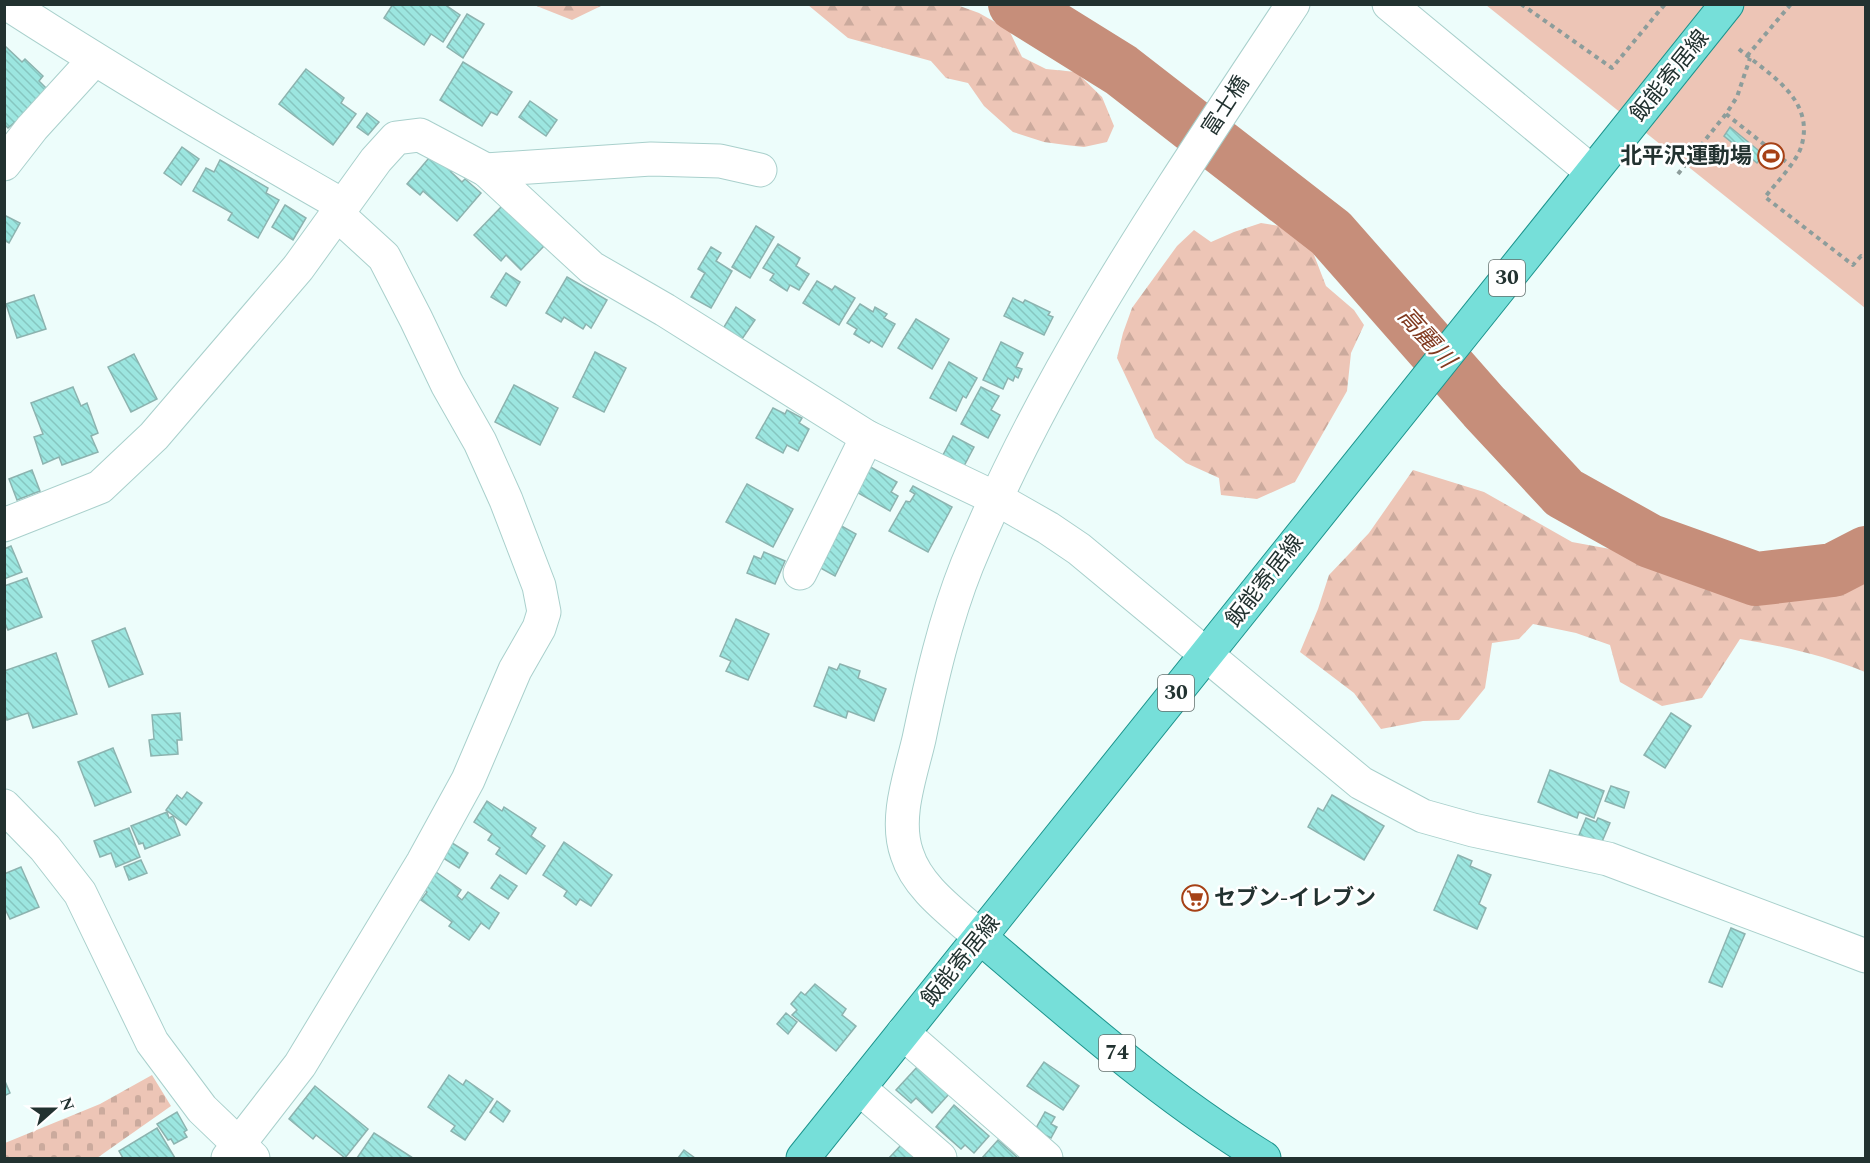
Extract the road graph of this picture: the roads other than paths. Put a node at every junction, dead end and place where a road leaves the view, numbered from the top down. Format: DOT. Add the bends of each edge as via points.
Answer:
graph roads {
  1 [pos="8,4"];
  2 [pos="1293,4"];
  3 [pos="1389,4"];
  4 [pos="1727,4"];
  5 [pos="93,60"];
  6 [pos="1580,162"];
  7 [pos="4,164"];
  8 [pos="486,170"];
  9 [pos="760,170"];
  10 [pos="340,210"];
  11 [pos="867,437"];
  12 [pos="997,499"];
  13 [pos="4,525"];
  14 [pos="800,573"];
  15 [pos="1206,656"];
  16 [pos="4,806"];
  17 [pos="980,936"];
  18 [pos="1866,956"];
  19 [pos="903,1033"];
  20 [pos="860,1088"];
  21 [pos="240,1154"];
  22 [pos="803,1158"];
  23 [pos="940,1158"];
  24 [pos="1046,1158"];
  25 [pos="1264,1158"];
  1 -- 5 [label="street"];
  2 -- 12 [label="street, 富士橋" via="1088,323"];
  3 -- 6 [label="street"];
  4 -- 15 [label="main road, 飯能寄居線 / 30"];
  5 -- 7 [label="street"];
  5 -- 10 [label="street"];
  8 -- 9 [label="street" via="651,159 720,161"];
  8 -- 10 [label="street" via="420,135 396,138"];
  8 -- 11 [label="street" via="592,268"];
  10 -- 13 [label="street" via="298,268 154,436 108,480 100,487"];
  10 -- 21 [label="street" via="384,257 480,442 539,586 544,612 468,780 423,862 300,1065"];
  11 -- 12 [label="street"];
  11 -- 14 [label="street"];
  12 -- 15 [label="street" via="1079,549"];
  12 -- 17 [label="street, 富士橋" via="967,566 945,635 921,725 903,825 906,853 916,875"];
  15 -- 17 [label="main road, 飯能寄居線 / 30"];
  15 -- 18 [label="street" via="1361,783 1423,816 1608,859"];
  16 -- 21 [label="street" via="45,848 80,894 152,1042"];
  17 -- 19 [label="main road, 飯能寄居線 / 30"];
  17 -- 25 [label="main road, 74" via="1099,1039 1175,1098"];
  19 -- 20 [label="main road, 飯能寄居線 / 30"];
  19 -- 24 [label="street"];
  20 -- 22 [label="main road, 飯能寄居線 / 30"];
  20 -- 23 [label="street"];
}
